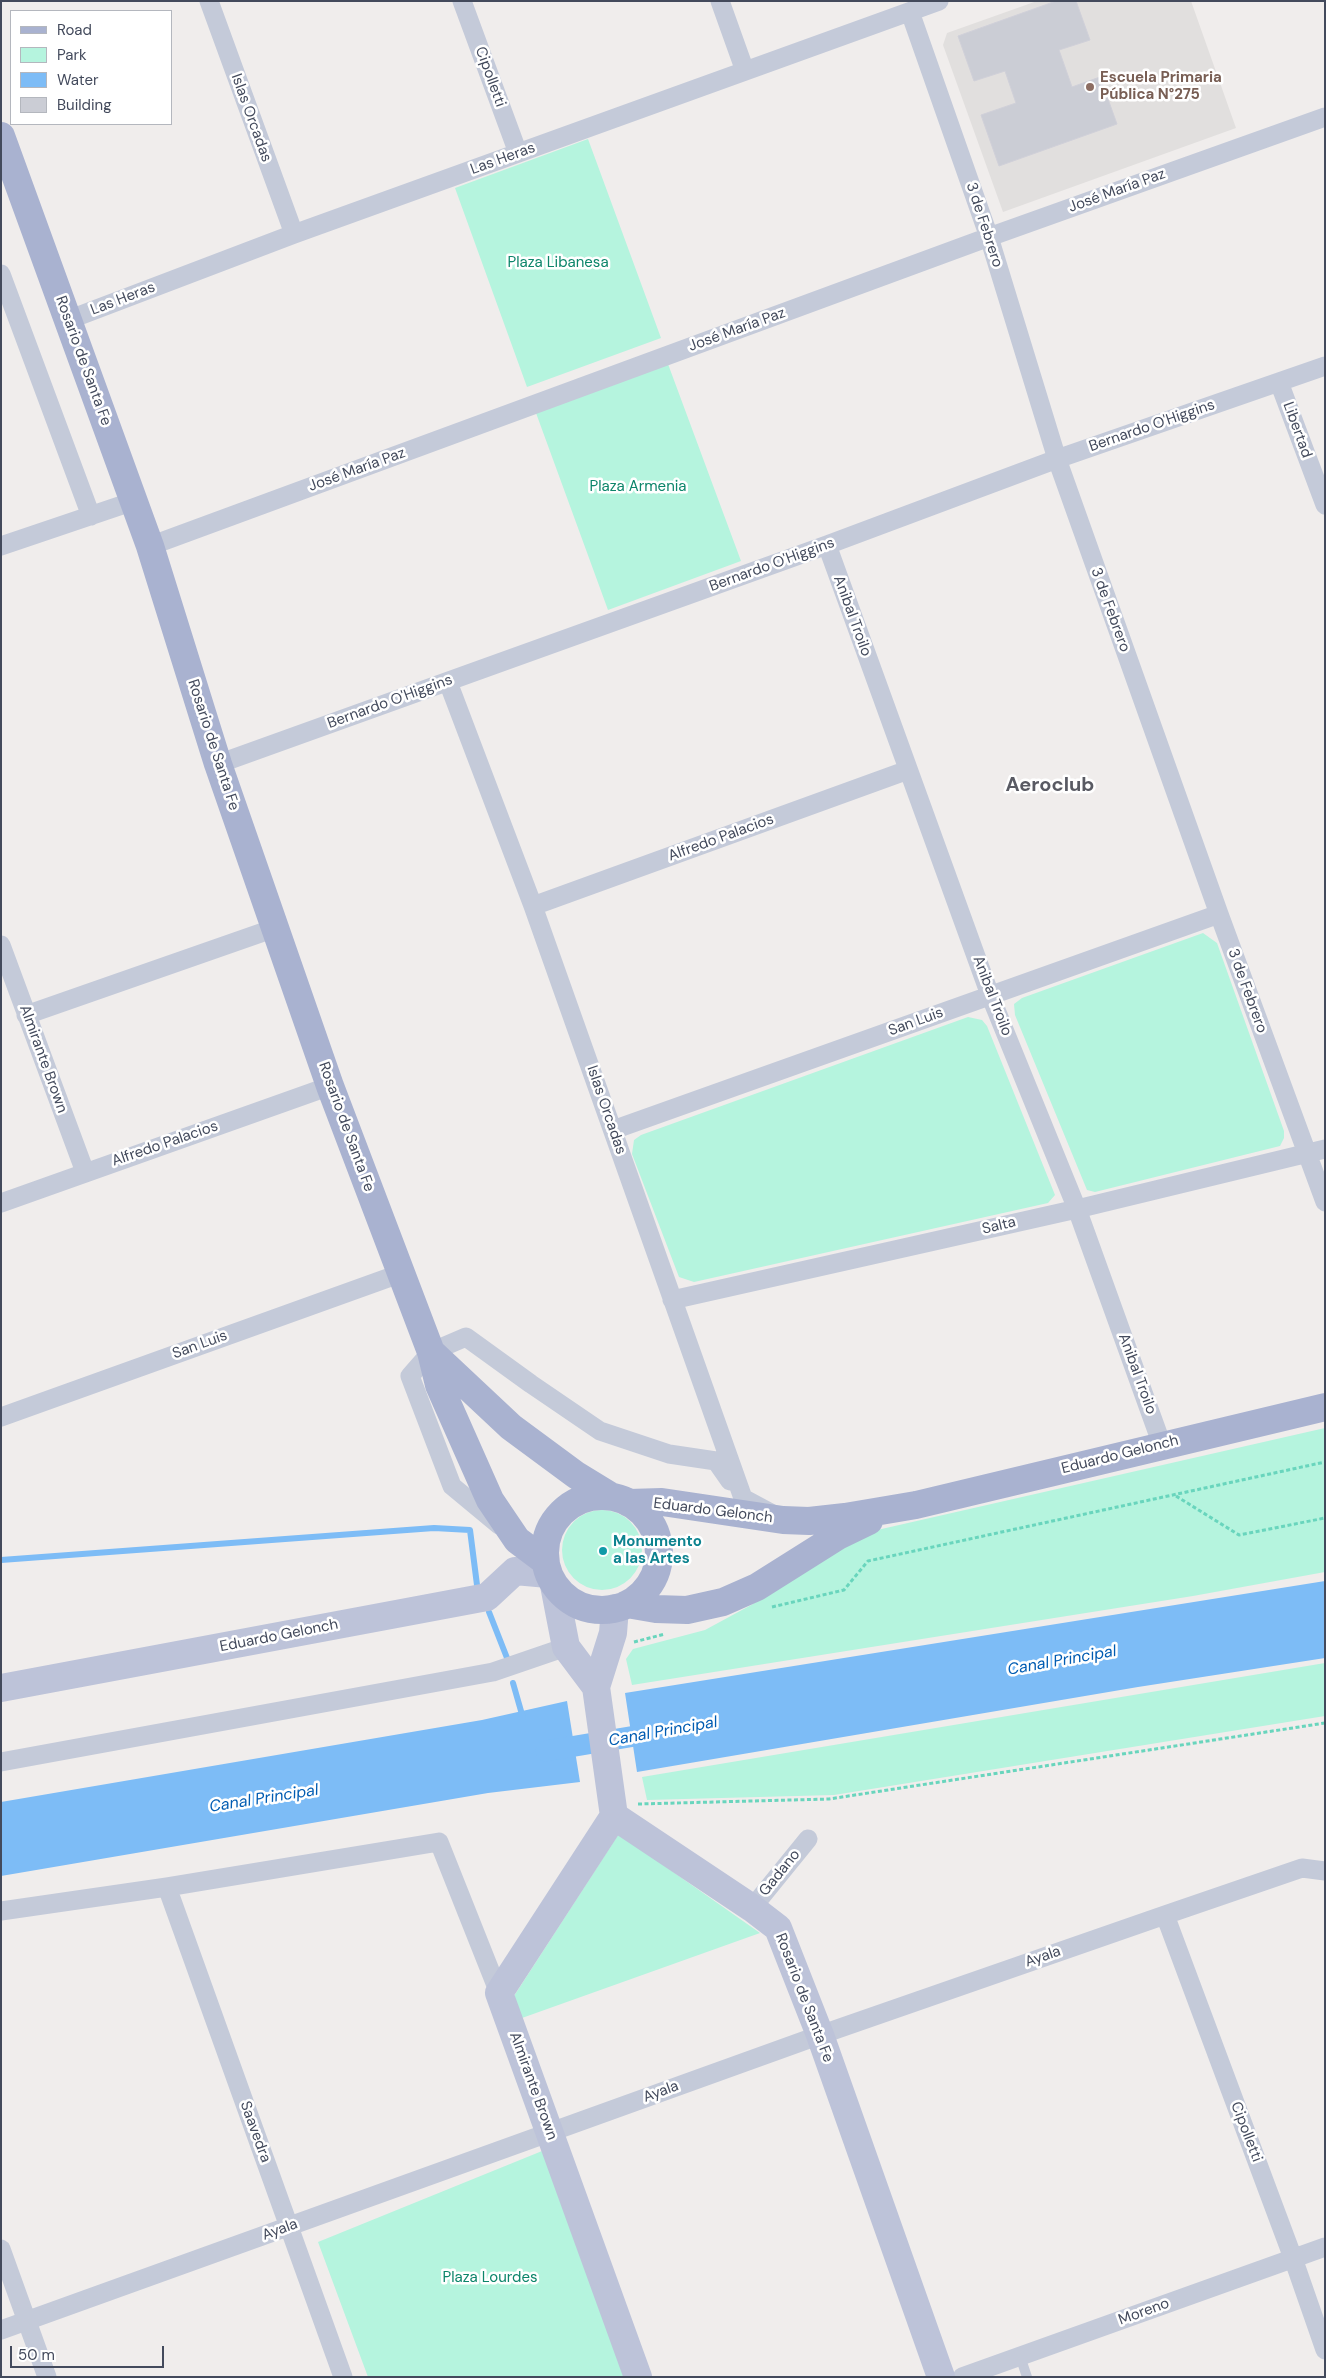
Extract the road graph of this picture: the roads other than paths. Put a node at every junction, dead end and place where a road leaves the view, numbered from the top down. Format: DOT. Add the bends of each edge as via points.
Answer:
graph roads {
  1 [pos="208,1"];
  2 [pos="462,1"];
  3 [pos="720,1"];
  4 [pos="939,1"];
  5 [pos="910,12"];
  6 [pos="745,71"];
  7 [pos="1325,117"];
  8 [pos="1,136"];
  9 [pos="518,153"];
  10 [pos="294,234"];
  11 [pos="989,237"];
  12 [pos="1,274"];
  13 [pos="68,320"];
  14 [pos="1325,366"];
  15 [pos="1279,382"];
  16 [pos="1057,459"];
  17 [pos="134,500"];
  18 [pos="1325,505"];
  19 [pos="91,516"];
  20 [pos="1,546"];
  21 [pos="150,546"];
  22 [pos="827,546"];
  23 [pos="448,682"];
  24 [pos="218,764"];
  25 [pos="908,770"];
  26 [pos="533,906"];
  27 [pos="1219,914"];
  28 [pos="276,928"];
  29 [pos="1,945"];
  30 [pos="990,995"];
  31 [pos="26,1015"];
  32 [pos="330,1086"];
  33 [pos="613,1130"];
  34 [pos="1316,1151"];
  35 [pos="85,1172"];
  36 [pos="1325,1202"];
  37 [pos="1,1203"];
  38 [pos="1077,1208"];
  39 [pos="399,1274"];
  40 [pos="672,1300"];
  41 [pos="431,1352"];
  42 [pos="1325,1407"];
  43 [pos="1,1417"];
  44 [pos="1162,1445"];
  45 [pos="743,1498"];
  46 [pos="621,1500"];
  47 [pos="916,1504"];
  48 [pos="783,1520"];
  49 [pos="549,1573"];
  50 [pos="621,1606"];
  51 [pos="566,1647"];
  52 [pos="596,1687"];
  53 [pos="1,1688"];
  54 [pos="1,1762"];
  55 [pos="612,1799"];
  56 [pos="808,1839"];
  57 [pos="1325,1871"];
  58 [pos="167,1887"];
  59 [pos="752,1908"];
  60 [pos="1,1911"];
  61 [pos="1165,1914"];
  62 [pos="499,1992"];
  63 [pos="820,2035"];
  64 [pos="550,2133"];
  65 [pos="290,2227"];
  66 [pos="1325,2247"];
  67 [pos="1,2249"];
  68 [pos="1293,2258"];
  69 [pos="27,2321"];
  70 [pos="1,2330"];
  71 [pos="1325,2350"];
  72 [pos="1020,2356"];
  73 [pos="48,2377"];
  74 [pos="343,2377"];
  75 [pos="638,2377"];
  76 [pos="941,2377"];
  77 [pos="962,2377"];
  78 [pos="1027,2377"];
  1 -- 10 [label="street, Islas Orcadas"];
  2 -- 9 [label="street, Cipolletti"];
  3 -- 6 [label="street"];
  4 -- 5 [label="street, Las Heras"];
  5 -- 6 [label="street, Las Heras"];
  5 -- 11 [label="street, 3 de Febrero"];
  6 -- 9 [label="street, Las Heras"];
  7 -- 11 [label="street, José María Paz"];
  8 -- 13 [label="main road, Rosario de Santa Fe"];
  9 -- 10 [label="street, Las Heras"];
  10 -- 13 [label="street, Las Heras"];
  11 -- 16 [label="street, 3 de Febrero"];
  11 -- 21 [label="street, José María Paz"];
  12 -- 19 [label="street"];
  13 -- 17 [label="main road, Rosario de Santa Fe"];
  14 -- 15 [label="street, Bernardo O'Higgins"];
  15 -- 16 [label="street, Bernardo O'Higgins"];
  15 -- 18 [label="street, Libertad"];
  16 -- 22 [label="street, Bernardo O'Higgins"];
  16 -- 27 [label="street, 3 de Febrero"];
  17 -- 19 [label="street"];
  17 -- 21 [label="main road, Rosario de Santa Fe"];
  19 -- 20 [label="street"];
  21 -- 24 [label="main road, Rosario de Santa Fe"];
  22 -- 23 [label="street, Bernardo O'Higgins"];
  22 -- 25 [label="street, Anibal Troilo"];
  23 -- 24 [label="street, Bernardo O'Higgins"];
  23 -- 26 [label="street, Islas Orcadas"];
  24 -- 28 [label="main road, Rosario de Santa Fe"];
  25 -- 26 [label="street, Alfredo Palacios"];
  25 -- 30 [label="street, Anibal Troilo"];
  26 -- 33 [label="street, Islas Orcadas"];
  27 -- 30 [label="street, San Luis"];
  27 -- 34 [label="street, 3 de Febrero"];
  28 -- 31 [label="street"];
  28 -- 32 [label="main road, Rosario de Santa Fe"];
  29 -- 31 [label="street, Almirante Brown"];
  30 -- 33 [label="street, San Luis"];
  30 -- 38 [label="street, Anibal Troilo"];
  31 -- 35 [label="street, Almirante Brown"];
  32 -- 35 [label="street, Alfredo Palacios"];
  32 -- 39 [label="main road, Rosario de Santa Fe"];
  33 -- 40 [label="street, Islas Orcadas"];
  34 -- 36 [label="street, 3 de Febrero"];
  34 -- 38 [label="street, Salta"];
  35 -- 37 [label="street, Alfredo Palacios"];
  38 -- 40 [label="street, Salta"];
  38 -- 44 [label="street, Anibal Troilo"];
  39 -- 41 [label="main road, Rosario de Santa Fe"];
  39 -- 43 [label="street, San Luis"];
  40 -- 45 [label="street, Islas Orcadas"];
  41 -- 45 [label="street" via="466,1337 600,1431 669,1454 716,1461"];
  41 -- 46 [label="main road, Rosario de Santa Fe" via="511,1426 576,1475"];
  41 -- 49 [label="main road, Rosario de Santa Fe" via="439,1385 490,1500 516,1540"];
  42 -- 44 [label="main road, Eduardo Gelonch"];
  44 -- 47 [label="main road, Eduardo Gelonch"];
  45 -- 48 [label="street"];
  46 -- 48 [label="main road, Eduardo Gelonch" via="662,1502"];
  46 -- 49 [label="main road, Eduardo Gelonch" via="586,1498 562,1511 547,1534"];
  46 -- 50 [label="main road, Eduardo Gelonch" via="639,1510 651,1524 659,1554 647,1588"];
  47 -- 48 [label="main road, Eduardo Gelonch" via="808,1521"];
  47 -- 50 [label="main road, Eduardo Gelonch" via="863,1523 781,1573 724,1602 687,1610"];
  49 -- 50 [label="main road, Eduardo Gelonch" via="575,1604 602,1610"];
  49 -- 51 [label="street"];
  49 -- 53 [label="street, Eduardo Gelonch" via="515,1571 487,1597"];
  50 -- 52 [label="street"];
  51 -- 52 [label="street"];
  51 -- 54 [label="street" via="493,1672"];
  52 -- 55 [label="street"];
  55 -- 59 [label="street, Rosario de Santa Fe"];
  55 -- 62 [label="street"];
  56 -- 59 [label="street, Gadano"];
  57 -- 61 [label="street, Ayala" via="1302,1868"];
  58 -- 60 [label="street"];
  58 -- 62 [label="street" via="439,1842"];
  58 -- 65 [label="street, Saavedra"];
  59 -- 63 [label="street, Rosario de Santa Fe" via="778,1928"];
  61 -- 63 [label="street, Ayala"];
  61 -- 68 [label="street, Cipolletti"];
  62 -- 64 [label="street, Almirante Brown"];
  63 -- 64 [label="street, Ayala"];
  63 -- 76 [label="street, Rosario de Santa Fe"];
  64 -- 65 [label="street, Ayala"];
  64 -- 75 [label="street, Almirante Brown"];
  65 -- 69 [label="street, Ayala"];
  65 -- 74 [label="street, Saavedra"];
  66 -- 68 [label="street, Moreno"];
  67 -- 69 [label="street"];
  68 -- 71 [label="street, Cipolletti"];
  68 -- 72 [label="street, Moreno"];
  69 -- 70 [label="street, Ayala"];
  69 -- 73 [label="street"];
  72 -- 77 [label="street, Moreno"];
  72 -- 78 [label="lane"];
}
